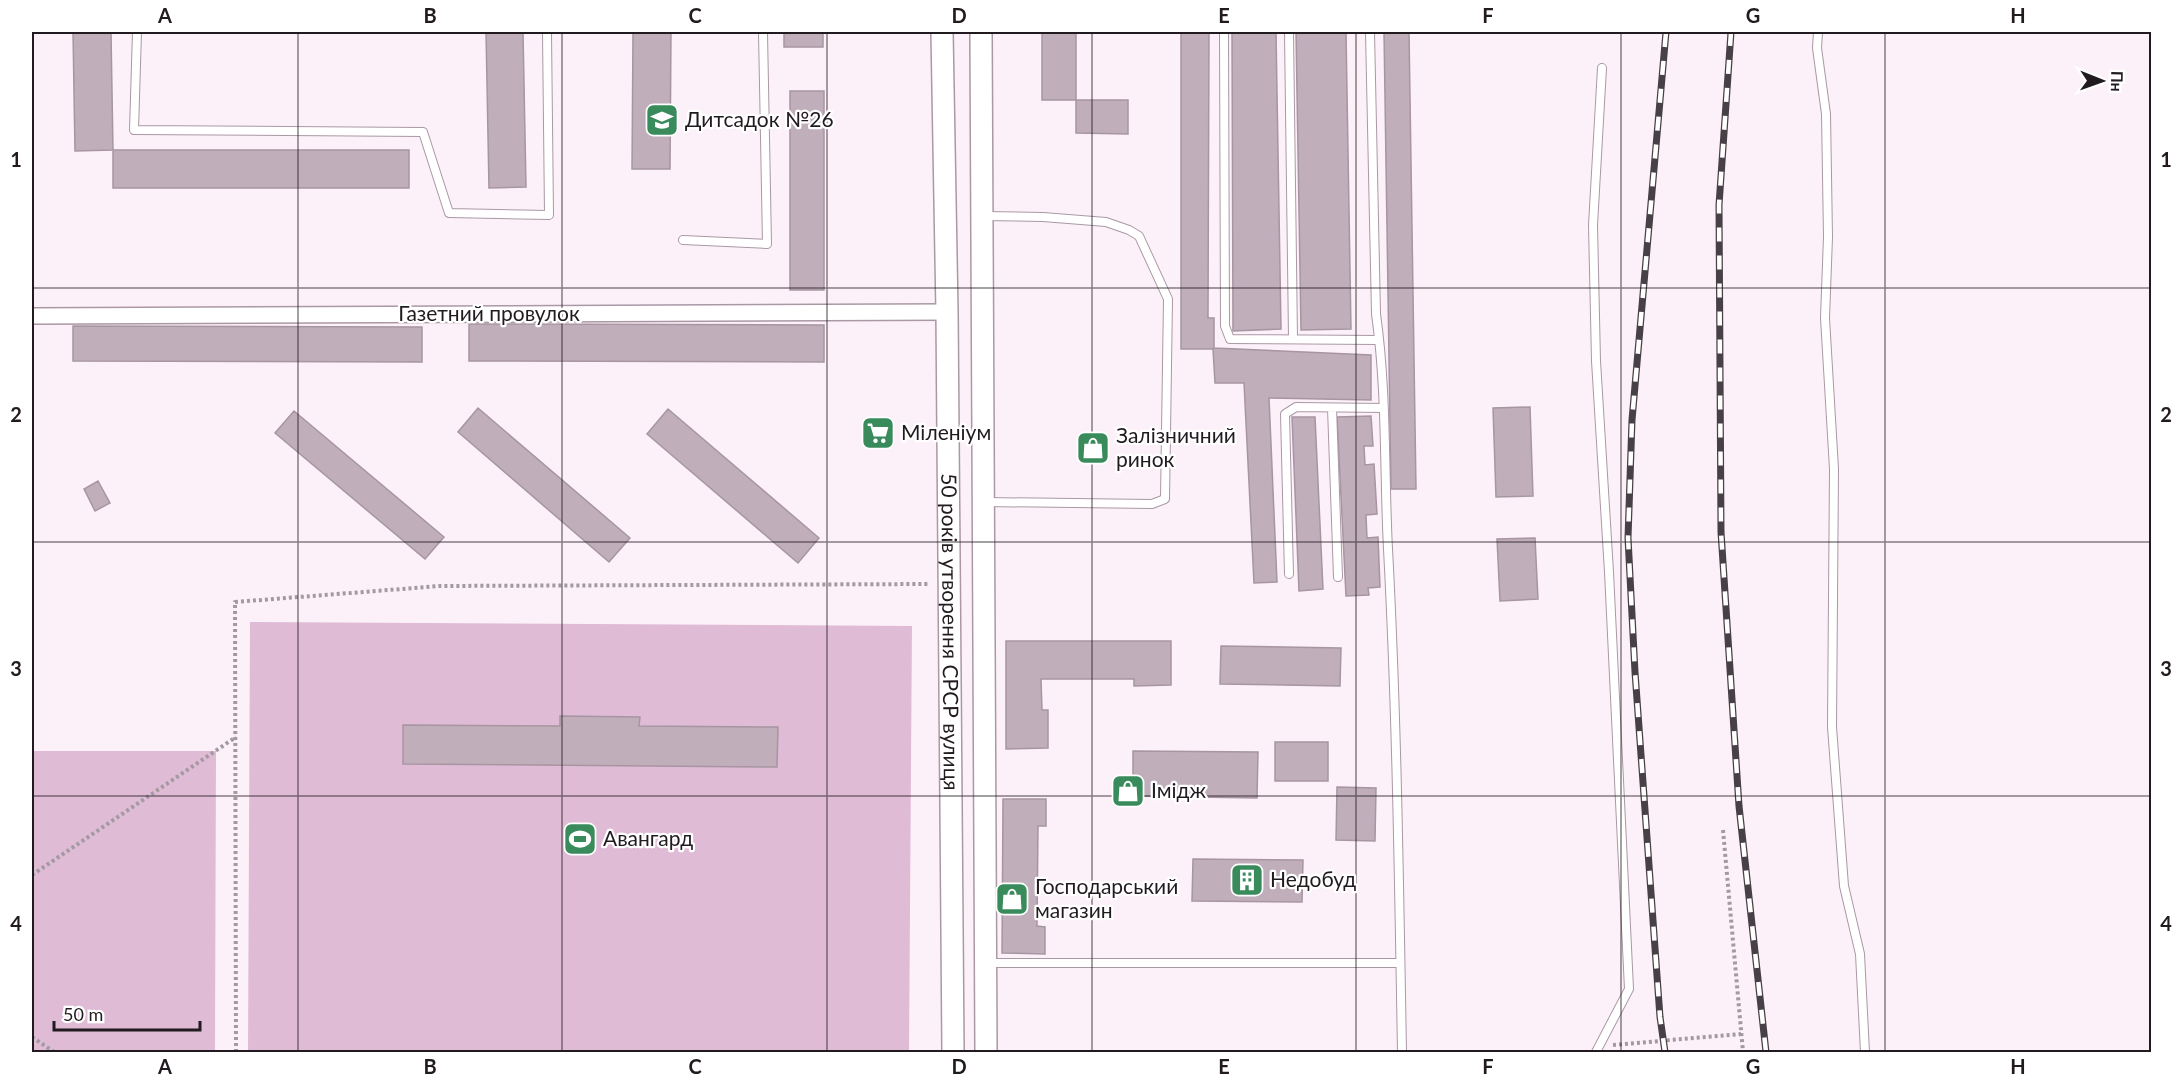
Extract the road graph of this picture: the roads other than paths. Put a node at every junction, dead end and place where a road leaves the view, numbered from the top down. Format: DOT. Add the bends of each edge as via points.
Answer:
graph roads {
  1 [pos="137,32"];
  2 [pos="547,32"];
  3 [pos="763,32"];
  4 [pos="942,32"];
  5 [pos="981,32"];
  6 [pos="1224,32"];
  7 [pos="1289,32"];
  8 [pos="1370,32"];
  9 [pos="1818,32"];
  10 [pos="1602,68"];
  11 [pos="982,216"];
  12 [pos="682,240"];
  13 [pos="947,312"];
  14 [pos="32,316"];
  15 [pos="1293,339"];
  16 [pos="1379,340"];
  17 [pos="1332,408"];
  18 [pos="1384,408"];
  19 [pos="984,502"];
  20 [pos="1289,574"];
  21 [pos="1338,577"];
  22 [pos="986,963"];
  23 [pos="1400,963"];
  24 [pos="953,1053"];
  25 [pos="986,1053"];
  26 [pos="1402,1053"];
  27 [pos="1596,1053"];
  28 [pos="1864,1053"];
  1 -- 2 [label="lane" via="135,130 423,132 449,213 549,215"];
  3 -- 12 [label="lane" via="767,244"];
  4 -- 13 [label="main road, 50 років утворення СРСР вулиця"];
  5 -- 11 [label="main road, 50 років утворення СРСР вулиця"];
  6 -- 15 [label="lane" via="1225,326 1230,339"];
  7 -- 15 [label="lane"];
  8 -- 16 [label="lane"];
  9 -- 28 [label="lane" via="1826,114 1825,318 1834,469 1832,728 1844,886 1860,954"];
  10 -- 27 [label="lane" via="1593,225 1596,361 1629,988"];
  11 -- 19 [label="main road, 50 років утворення СРСР вулиця"];
  11 -- 19 [label="lane" via="1106,222 1129,230 1139,236 1168,299 1165,499 1152,504"];
  13 -- 14 [label="street, Газетний провулок"];
  13 -- 24 [label="main road, 50 років утворення СРСР вулиця"];
  15 -- 16 [label="lane"];
  16 -- 18 [label="lane"];
  17 -- 18 [label="lane"];
  17 -- 20 [label="lane" via="1296,407 1285,414"];
  17 -- 21 [label="lane"];
  18 -- 23 [label="lane"];
  19 -- 22 [label="main road, 50 років утворення СРСР вулиця"];
  22 -- 23 [label="lane"];
  22 -- 25 [label="main road, 50 років утворення СРСР вулиця"];
  23 -- 26 [label="lane"];
}
